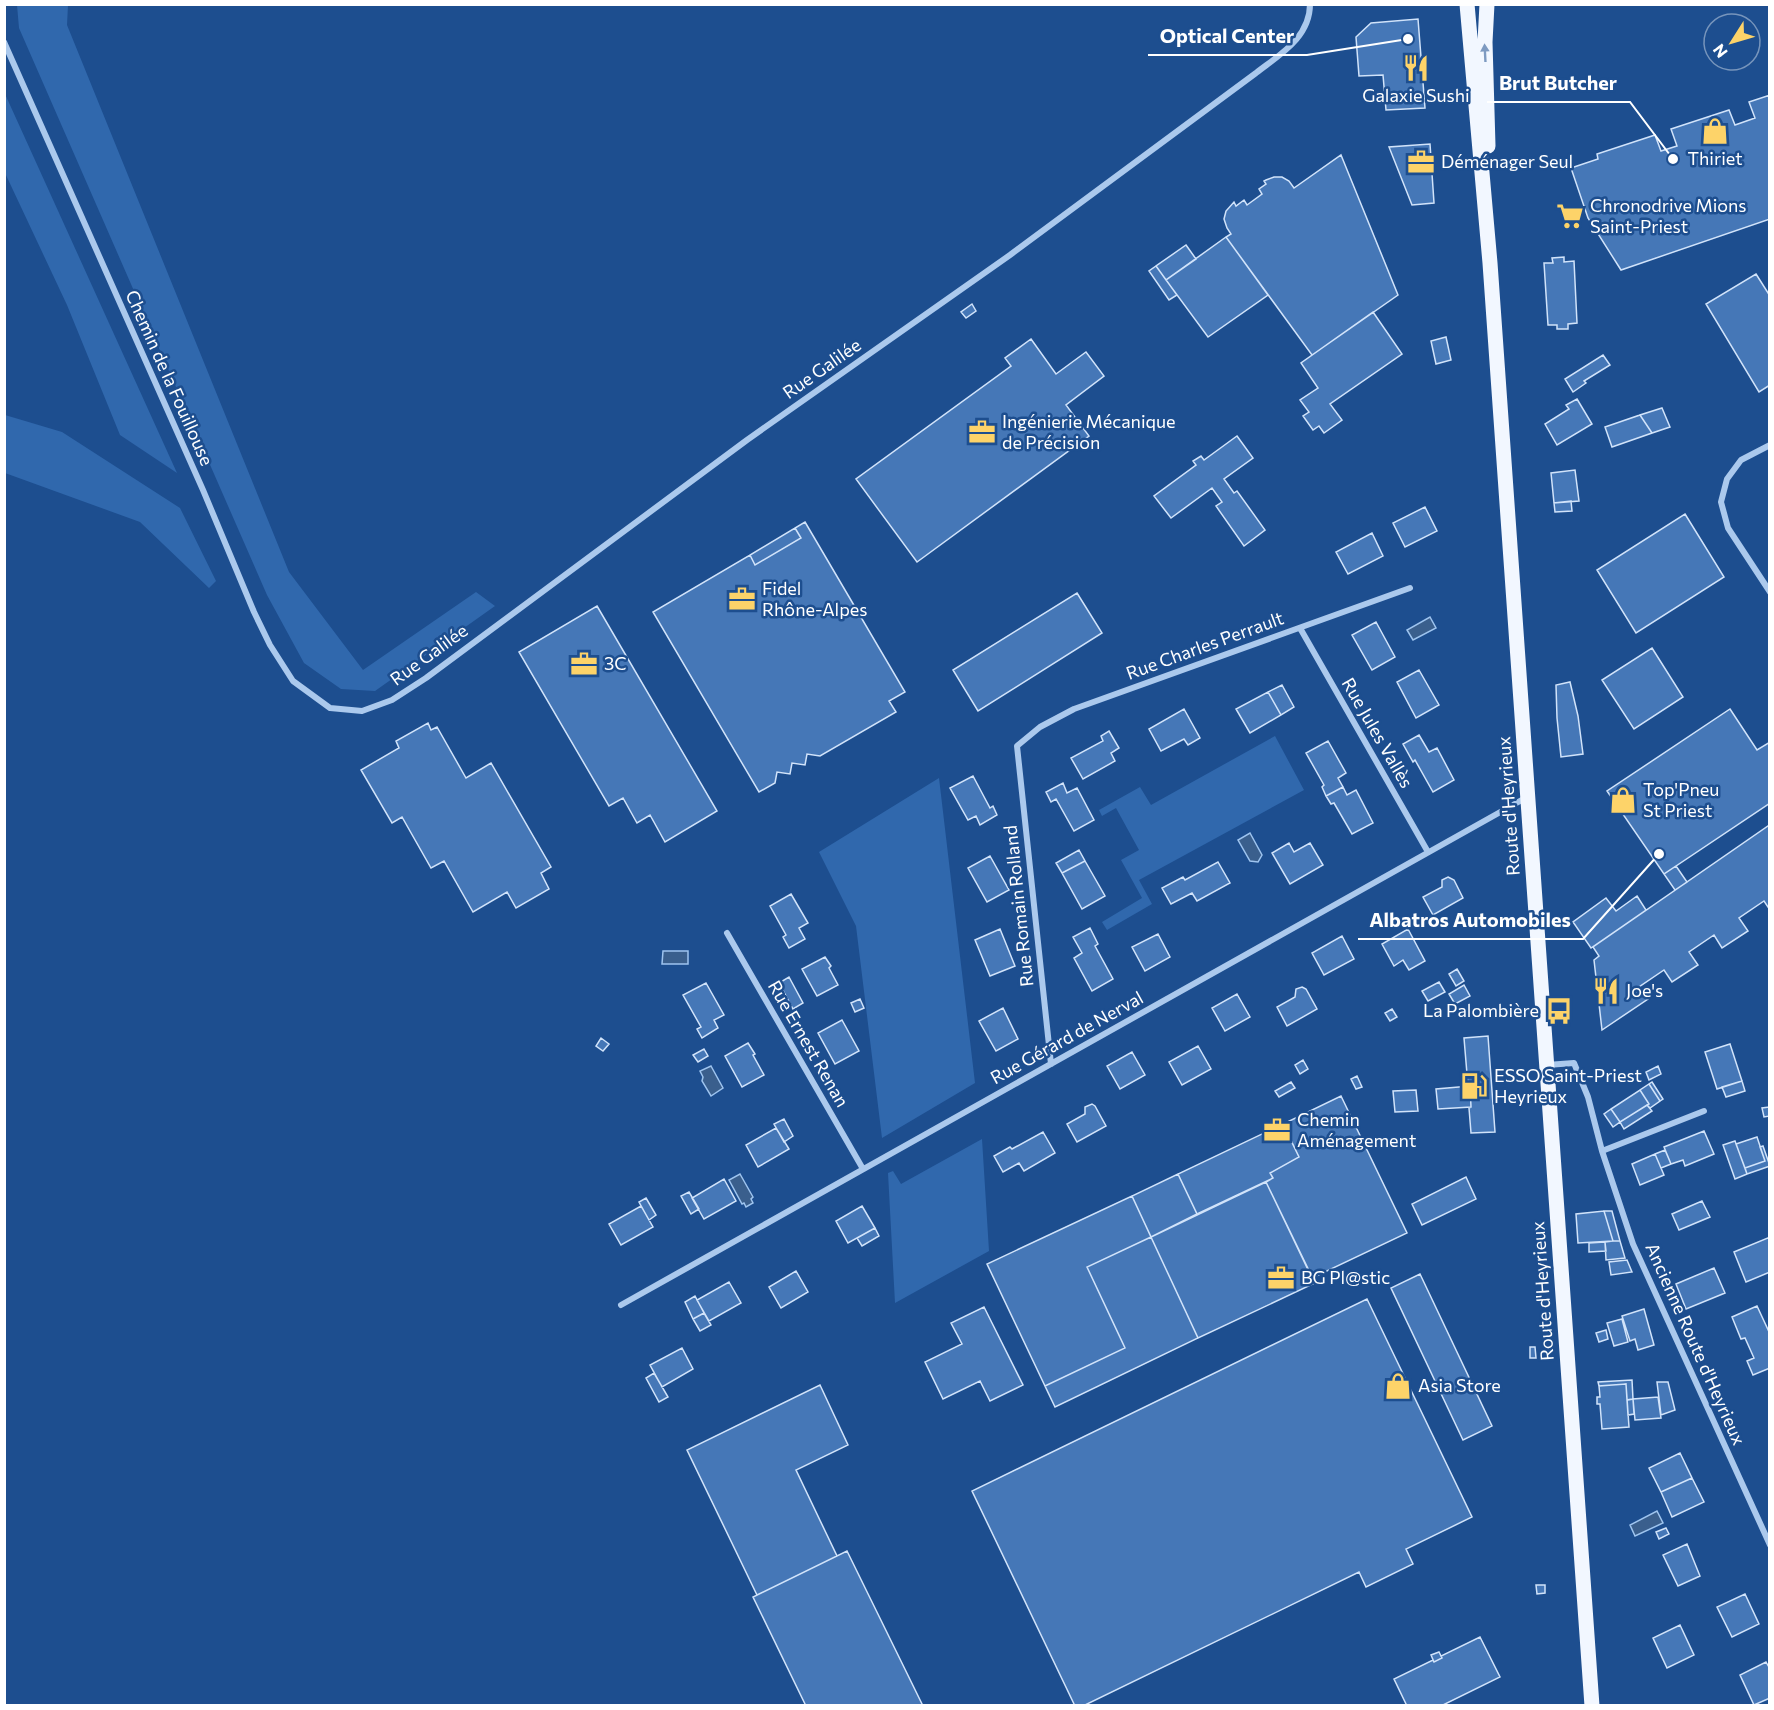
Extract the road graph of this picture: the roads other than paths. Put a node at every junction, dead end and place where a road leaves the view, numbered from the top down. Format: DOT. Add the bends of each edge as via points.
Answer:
graph roads {
  1 [pos="1310,4"];
  2 [pos="1467,4"];
  3 [pos="1487,4"];
  4 [pos="4,42"];
  5 [pos="1490,263"];
  6 [pos="1770,445"];
  7 [pos="1410,588"];
  8 [pos="1770,592"];
  9 [pos="1300,628"];
  10 [pos="330,708"];
  11 [pos="1017,746"];
  12 [pos="1527,797"];
  13 [pos="1428,852"];
  14 [pos="727,933"];
  15 [pos="1051,1064"];
  16 [pos="1547,1065"];
  17 [pos="1704,1111"];
  18 [pos="1602,1151"];
  19 [pos="863,1169"];
  20 [pos="621,1305"];
  21 [pos="1770,1545"];
  22 [pos="1592,1706"];
  1 -- 10 [label="street, Rue Galilée" via="1310,16 1302,34 1272,61 1018,249 747,440 426,678 392,700 362,711"];
  2 -- 5 [label="main road, Route d'Heyrieux"];
  5 -- 3 [label="main road, Route d'Heyrieux, one-way"];
  4 -- 10 [label="street, Chemin de la Fouillouse" via="270,645 293,681"];
  5 -- 12 [label="main road, Route d'Heyrieux"];
  6 -- 8 [label="street" via="1741,460 1727,479 1721,502 1728,528"];
  7 -- 9 [label="street, Rue Charles Perrault"];
  9 -- 11 [label="street, Rue Charles Perrault" via="1074,709 1040,727"];
  9 -- 13 [label="street, Rue Jules Vallès"];
  11 -- 15 [label="street, Rue Romain Rolland"];
  12 -- 13 [label="street, Rue Gérard de Nerval"];
  12 -- 16 [label="main road, Route d'Heyrieux"];
  13 -- 15 [label="street, Rue Gérard de Nerval"];
  14 -- 19 [label="street, Rue Ernest Renan"];
  15 -- 19 [label="street, Rue Gérard de Nerval"];
  16 -- 18 [label="street, Ancienne Route d'Heyrieux" via="1574,1063 1588,1097"];
  16 -- 22 [label="main road, Route d'Heyrieux"];
  17 -- 18 [label="street"];
  18 -- 21 [label="street, Ancienne Route d'Heyrieux" via="1633,1244"];
  19 -- 20 [label="street, Rue Gérard de Nerval"];
}
